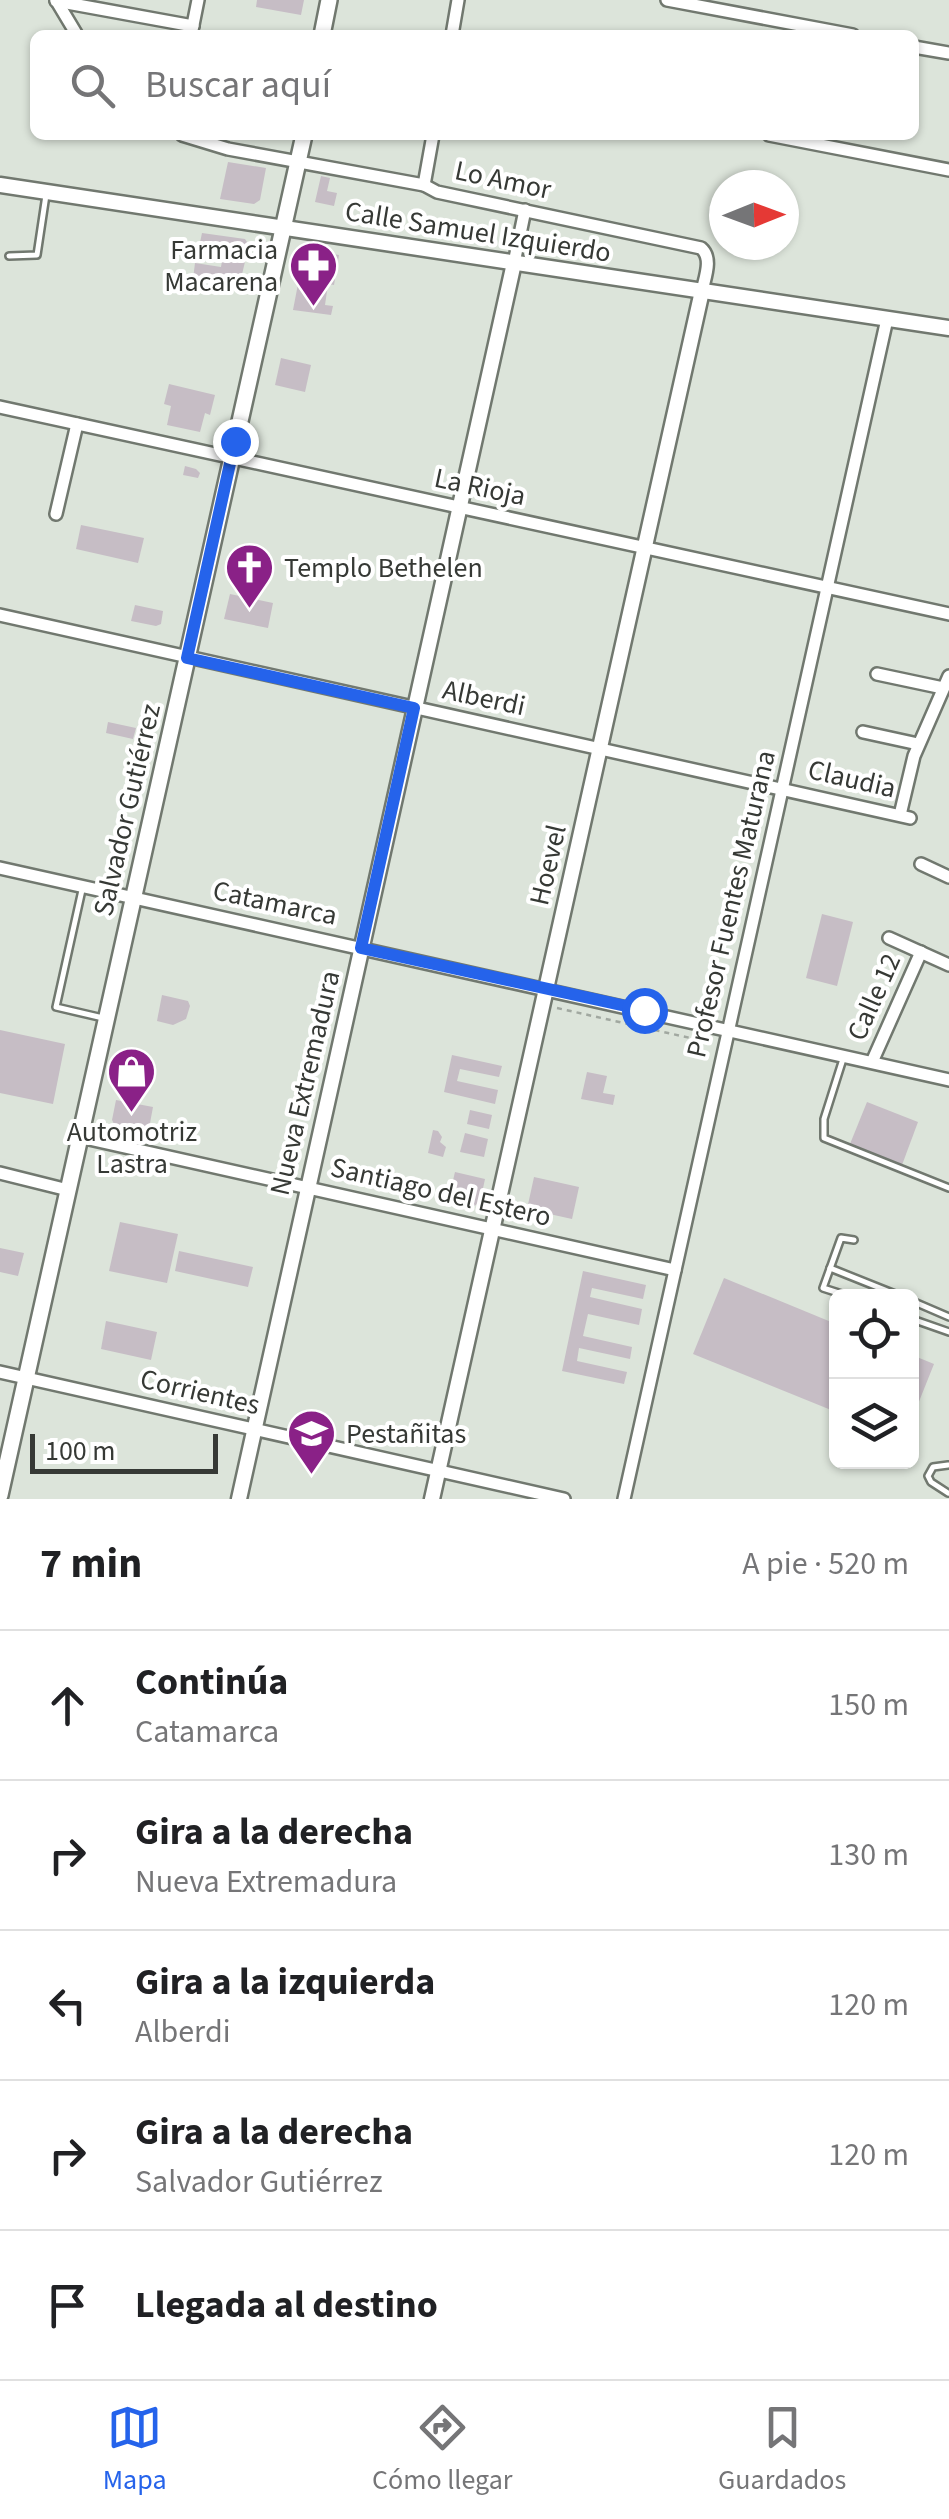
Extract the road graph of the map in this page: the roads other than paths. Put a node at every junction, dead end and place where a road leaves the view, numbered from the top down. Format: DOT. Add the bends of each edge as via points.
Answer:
graph roads {
  1 [pos="198,0"];
  2 [pos="329,0"];
  3 [pos="458,0"];
  4 [pos="667,0"];
  5 [pos="56,1"];
  6 [pos="74,30"];
  7 [pos="192,30"];
  8 [pos="323,30"];
  9 [pos="453,30"];
  10 [pos="826,30"];
  11 [pos="919,47"];
  12 [pos="949,53"];
  13 [pos="198,140"];
  14 [pos="303,140"];
  15 [pos="432,140"];
  16 [pos="795,140"];
  17 [pos="299,162"];
  18 [pos="949,170"];
  19 [pos="0,185"];
  20 [pos="424,185"];
  21 [pos="46,192"];
  22 [pos="525,210"];
  23 [pos="283,228"];
  24 [pos="698,246"];
  25 [pos="9,256"];
  26 [pos="514,263"];
  27 [pos="702,291"];
  28 [pos="887,319"];
  29 [pos="949,328"];
  30 [pos="0,407"];
  31 [pos="77,424"];
  32 [pos="231,459"];
  33 [pos="459,508"];
  34 [pos="56,514"];
  35 [pos="644,549"];
  36 [pos="827,588"];
  37 [pos="949,614"];
  38 [pos="0,615"];
  39 [pos="187,658"];
  40 [pos="877,674"];
  41 [pos="946,682"];
  42 [pos="414,708"];
  43 [pos="862,732"];
  44 [pos="918,744"];
  45 [pos="600,748"];
  46 [pos="782,788"];
  47 [pos="921,864"];
  48 [pos="0,868"];
  49 [pos="949,877"];
  50 [pos="83,886"];
  51 [pos="133,897"];
  52 [pos="889,938"];
  53 [pos="361,948"];
  54 [pos="921,952"];
  55 [pos="949,965"];
  56 [pos="546,988"];
  57 [pos="106,1018"];
  58 [pos="729,1029"];
  59 [pos="844,1056"];
  60 [pos="872,1062"];
  61 [pos="949,1080"];
  62 [pos="80,1137"];
  63 [pos="0,1173"];
  64 [pos="308,1188"];
  65 [pos="949,1188"];
  66 [pos="68,1190"];
  67 [pos="492,1229"];
  68 [pos="854,1240"];
  69 [pos="830,1268"];
  70 [pos="675,1270"];
  71 [pos="882,1289"];
  72 [pos="829,1290"];
  73 [pos="919,1304"];
  74 [pos="949,1316"];
  75 [pos="919,1321"];
  76 [pos="949,1332"];
  77 [pos="0,1372"];
  78 [pos="26,1378"];
  79 [pos="254,1430"];
  80 [pos="949,1465"];
  81 [pos="438,1471"];
  82 [pos="948,1476"];
  83 [pos="948,1493"];
  84 [pos="0,1496"];
  85 [pos="238,1499"];
  86 [pos="432,1499"];
  87 [pos="564,1499"];
  88 [pos="624,1499"];
  1 -- 7 [label="street"];
  2 -- 8 [label="main road"];
  3 -- 9 [label="street"];
  4 -- 10 [label="street"];
  5 -- 6 [label="street"];
  5 -- 7 [label="street"];
  11 -- 12 [label="street"];
  13 -- 17 [label="street, Lo Amor"];
  14 -- 17 [label="main road, Salvador Gutiérrez"];
  15 -- 20 [label="street"];
  16 -- 18 [label="street"];
  17 -- 20 [label="street, Lo Amor"];
  17 -- 23 [label="main road, Salvador Gutiérrez"];
  19 -- 21 [label="street, Calle Samuel Izquierdo"];
  20 -- 22 [label="street, Lo Amor"];
  21 -- 23 [label="street, Calle Samuel Izquierdo"];
  21 -- 25 [label="lane" via="38,255"];
  22 -- 24 [label="street, Lo Amor"];
  22 -- 26 [label="street, Nueva Extremadura"];
  23 -- 26 [label="street, Calle Samuel Izquierdo"];
  23 -- 32 [label="main road, Salvador Gutiérrez"];
  24 -- 27 [label="street, Hoevel" via="708,259"];
  26 -- 27 [label="street, Calle Samuel Izquierdo"];
  26 -- 33 [label="street, Nueva Extremadura"];
  27 -- 28 [label="street, Calle Samuel Izquierdo"];
  27 -- 35 [label="street, Hoevel"];
  28 -- 29 [label="street, Calle Samuel Izquierdo"];
  28 -- 36 [label="street, Profesor Fuentes Maturana"];
  30 -- 31 [label="street, La Rioja"];
  31 -- 32 [label="street, La Rioja"];
  31 -- 34 [label="street"];
  32 -- 33 [label="street, La Rioja"];
  32 -- 39 [label="main road, Salvador Gutiérrez"];
  33 -- 35 [label="street, La Rioja"];
  33 -- 42 [label="street, Nueva Extremadura"];
  35 -- 36 [label="street, La Rioja"];
  35 -- 45 [label="street, Hoevel"];
  36 -- 37 [label="street, La Rioja"];
  36 -- 46 [label="street, Profesor Fuentes Maturana"];
  38 -- 39 [label="street, Alberdi"];
  39 -- 42 [label="street, Alberdi"];
  39 -- 51 [label="main road, Salvador Gutiérrez"];
  40 -- 41 [label="street"];
  41 -- 44 [label="street"];
  42 -- 45 [label="street, Alberdi"];
  42 -- 53 [label="street, Nueva Extremadura"];
  43 -- 44 [label="street"];
  44 -- 46 [label="street, Claudia" via="905,816"];
  45 -- 46 [label="street, Alberdi"];
  45 -- 56 [label="street, Hoevel"];
  46 -- 58 [label="street, Profesor Fuentes Maturana"];
  47 -- 49 [label="street"];
  48 -- 50 [label="street, Catamarca"];
  50 -- 51 [label="street, Catamarca"];
  50 -- 57 [label="lane" via="56,1007"];
  51 -- 53 [label="street, Catamarca"];
  51 -- 57 [label="main road, Salvador Gutiérrez"];
  52 -- 54 [label="street"];
  53 -- 56 [label="street, Catamarca"];
  53 -- 64 [label="street, Nueva Extremadura"];
  54 -- 55 [label="street"];
  54 -- 60 [label="street, Calle 12"];
  56 -- 58 [label="street, Catamarca"];
  56 -- 67 [label="street, Hoevel"];
  57 -- 62 [label="main road, Salvador Gutiérrez"];
  58 -- 59 [label="street, Catamarca"];
  58 -- 70 [label="street, Profesor Fuentes Maturana"];
  59 -- 60 [label="street, Catamarca"];
  59 -- 65 [label="lane" via="824,1138"];
  60 -- 61 [label="street, Catamarca"];
  62 -- 64 [label="street, Santiago del Estero"];
  62 -- 66 [label="main road, Salvador Gutiérrez"];
  63 -- 66 [label="street"];
  64 -- 67 [label="street, Santiago del Estero"];
  64 -- 79 [label="street, Nueva Extremadura"];
  66 -- 78 [label="main road, Salvador Gutiérrez"];
  67 -- 70 [label="street, Santiago del Estero"];
  67 -- 81 [label="street, Hoevel"];
  68 -- 69 [label="lane" via="841,1238"];
  69 -- 71 [label="lane"];
  69 -- 72 [label="lane" via="823,1288"];
  70 -- 88 [label="street, Profesor Fuentes Maturana"];
  73 -- 74 [label="lane"];
  75 -- 76 [label="lane"];
  77 -- 78 [label="street, Corrientes"];
  78 -- 79 [label="street, Corrientes"];
  78 -- 84 [label="main road, Salvador Gutiérrez"];
  79 -- 81 [label="street, Corrientes"];
  79 -- 85 [label="street, Nueva Extremadura"];
  80 -- 82 [label="lane"];
  80 -- 83 [label="lane" via="933,1467 928,1476"];
  81 -- 86 [label="street, Hoevel"];
  81 -- 87 [label="street, Corrientes"];
}
